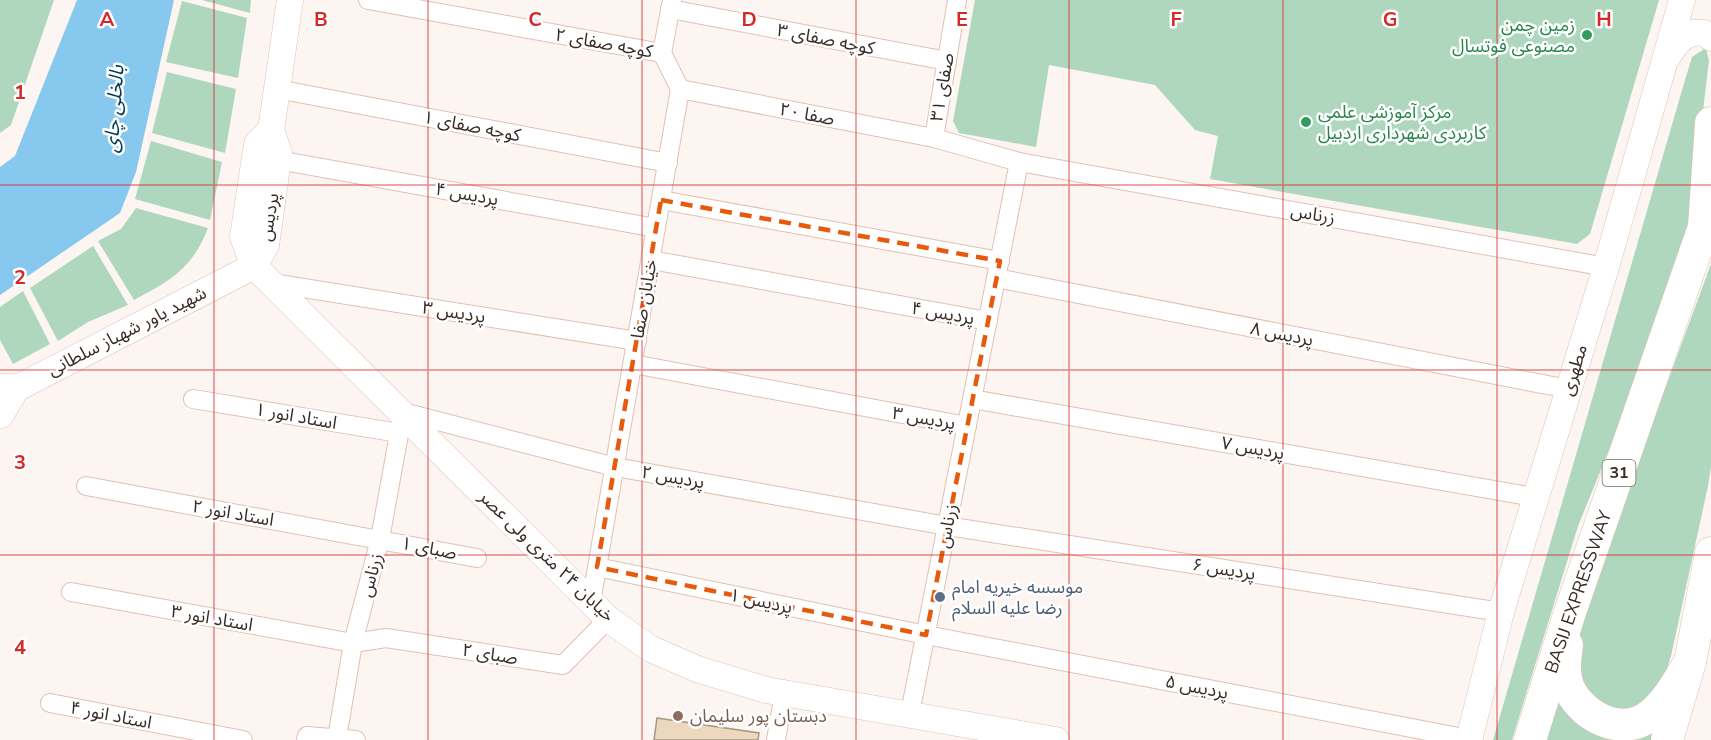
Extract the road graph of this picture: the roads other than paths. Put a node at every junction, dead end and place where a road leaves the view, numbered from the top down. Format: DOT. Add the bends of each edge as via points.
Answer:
graph roads {
  1 [pos="290,0"];
  2 [pos="368,0"];
  3 [pos="957,0"];
  4 [pos="1682,0"];
  5 [pos="671,5"];
  6 [pos="1711,38"];
  7 [pos="662,53"];
  8 [pos="947,61"];
  9 [pos="1664,62"];
  10 [pos="277,89"];
  11 [pos="680,89"];
  12 [pos="1711,123"];
  13 [pos="271,130"];
  14 [pos="934,138"];
  15 [pos="278,160"];
  16 [pos="1019,162"];
  17 [pos="668,163"];
  18 [pos="661,200"];
  19 [pos="1707,218"];
  20 [pos="656,228"];
  21 [pos="651,260"];
  22 [pos="1606,267"];
  23 [pos="998,270"];
  24 [pos="263,274"];
  25 [pos="988,321"];
  26 [pos="637,341"];
  27 [pos="633,364"];
  28 [pos="1568,389"];
  29 [pos="5,391"];
  30 [pos="194,399"];
  31 [pos="972,399"];
  32 [pos="0,415"];
  33 [pos="401,423"];
  34 [pos="967,426"];
  35 [pos="615,467"];
  36 [pos="86,486"];
  37 [pos="1534,497"];
  38 [pos="947,526"];
  39 [pos="380,539"];
  40 [pos="1711,553"];
  41 [pos="477,558"];
  42 [pos="597,567"];
  43 [pos="71,592"];
  44 [pos="600,610"];
  45 [pos="1500,612"];
  46 [pos="1570,612"];
  47 [pos="926,635"];
  48 [pos="353,643"];
  49 [pos="1690,662"];
  50 [pos="784,693"];
  51 [pos="50,703"];
  52 [pos="910,713"];
  53 [pos="337,738"];
  54 [pos="243,740"];
  55 [pos="306,740"];
  56 [pos="356,740"];
  57 [pos="776,740"];
  58 [pos="1056,740"];
  59 [pos="1469,740"];
  60 [pos="1530,740"];
  61 [pos="1668,740"];
  1 -- 10 [label="street, پردیس"];
  2 -- 7 [label="street, کوچه صفای ۲"];
  3 -- 8 [label="street, صفای ۳۱"];
  4 -- 9 [label="street, مطهری"];
  5 -- 7 [label="street"];
  5 -- 8 [label="street, کوچه صفای ۳"];
  6 -- 9 [label="street" via="1704,33 1688,33"];
  7 -- 11 [label="street"];
  8 -- 14 [label="street, صفای ۳۱"];
  9 -- 22 [label="street, مطهری"];
  10 -- 13 [label="street, پردیس"];
  10 -- 17 [label="street, کوچه صفای ۱"];
  11 -- 14 [label="street, صفا ۲۰"];
  11 -- 17 [label="street, خیابان صفا"];
  12 -- 19 [label="highway, BASIJ EXPRESSWAY"];
  13 -- 15 [label="street, پردیس"];
  13 -- 24 [label="street, پردیس" via="257,144 243,237"];
  14 -- 16 [label="street, زرناس"];
  15 -- 20 [label="street, پردیس ۴"];
  15 -- 24 [label="street, پردیس"];
  16 -- 22 [label="street, زرناس"];
  16 -- 23 [label="street, زرناس"];
  17 -- 18 [label="street, خیابان صفا"];
  18 -- 20 [label="street, خیابان صفا"];
  18 -- 23 [label="street, پردیس ۸"];
  19 -- 46 [label="highway, BASIJ EXPRESSWAY / 31"];
  20 -- 21 [label="street, خیابان صفا"];
  21 -- 25 [label="street, پردیس ۴"];
  21 -- 26 [label="street, خیابان صفا"];
  22 -- 28 [label="street, مطهری"];
  23 -- 25 [label="street, زرناس"];
  23 -- 28 [label="street, پردیس ۸"];
  24 -- 26 [label="street, پردیس ۳"];
  24 -- 29 [label="street, شهید یاور شهباز سلطانی"];
  24 -- 33 [label="street, خیابان ۲۴ متری ولی عصر"];
  25 -- 31 [label="street, زرناس"];
  26 -- 27 [label="street, خیابان صفا"];
  27 -- 34 [label="street, پردیس ۳"];
  27 -- 35 [label="street, خیابان صفا"];
  28 -- 37 [label="street, مطهری"];
  29 -- 32 [label="main road"];
  30 -- 33 [label="street, استاد انور ۱"];
  31 -- 34 [label="street, زرناس"];
  31 -- 37 [label="street, پردیس ۷"];
  33 -- 35 [label="street, پردیس ۲"];
  33 -- 39 [label="street, زرناس"];
  33 -- 44 [label="street, خیابان ۲۴ متری ولی عصر"];
  34 -- 38 [label="street, زرناس"];
  35 -- 38 [label="street, پردیس ۲"];
  35 -- 42 [label="street, خیابان صفا"];
  36 -- 39 [label="street, استاد انور ۲"];
  37 -- 45 [label="street, مطهری"];
  38 -- 45 [label="street, پردیس ۶"];
  38 -- 47 [label="street, زرناس"];
  39 -- 41 [label="street, صبای ۱"];
  39 -- 48 [label="street, زرناس"];
  40 -- 49 [label="highway"];
  42 -- 44 [label="street, خیابان صفا"];
  42 -- 47 [label="street, پردیس ۱"];
  43 -- 48 [label="street, استاد انور ۳"];
  44 -- 48 [label="street, صبای ۲" via="563,665 386,638"];
  44 -- 50 [label="street, خیابان ۲۴ متری ولی عصر" via="651,649 697,669"];
  45 -- 59 [label="street, مطهری"];
  46 -- 49 [label="highway" via="1564,670 1568,685 1578,704 1605,722 1623,724 1649,716 1671,692"];
  46 -- 60 [label="highway, BASIJ EXPRESSWAY / 31"];
  47 -- 52 [label="street, زرناس"];
  47 -- 59 [label="street, پردیس ۵"];
  48 -- 53 [label="street, زرناس"];
  49 -- 61 [label="highway"];
  50 -- 52 [label="street, خیابان ۲۴ متری ولی عصر"];
  50 -- 57 [label="street"];
  51 -- 54 [label="street, استاد انور ۴"];
  52 -- 58 [label="street, خیابان ۲۴ متری ولی عصر"];
  53 -- 55 [label="street" via="307,736"];
  53 -- 56 [label="street"];
}
